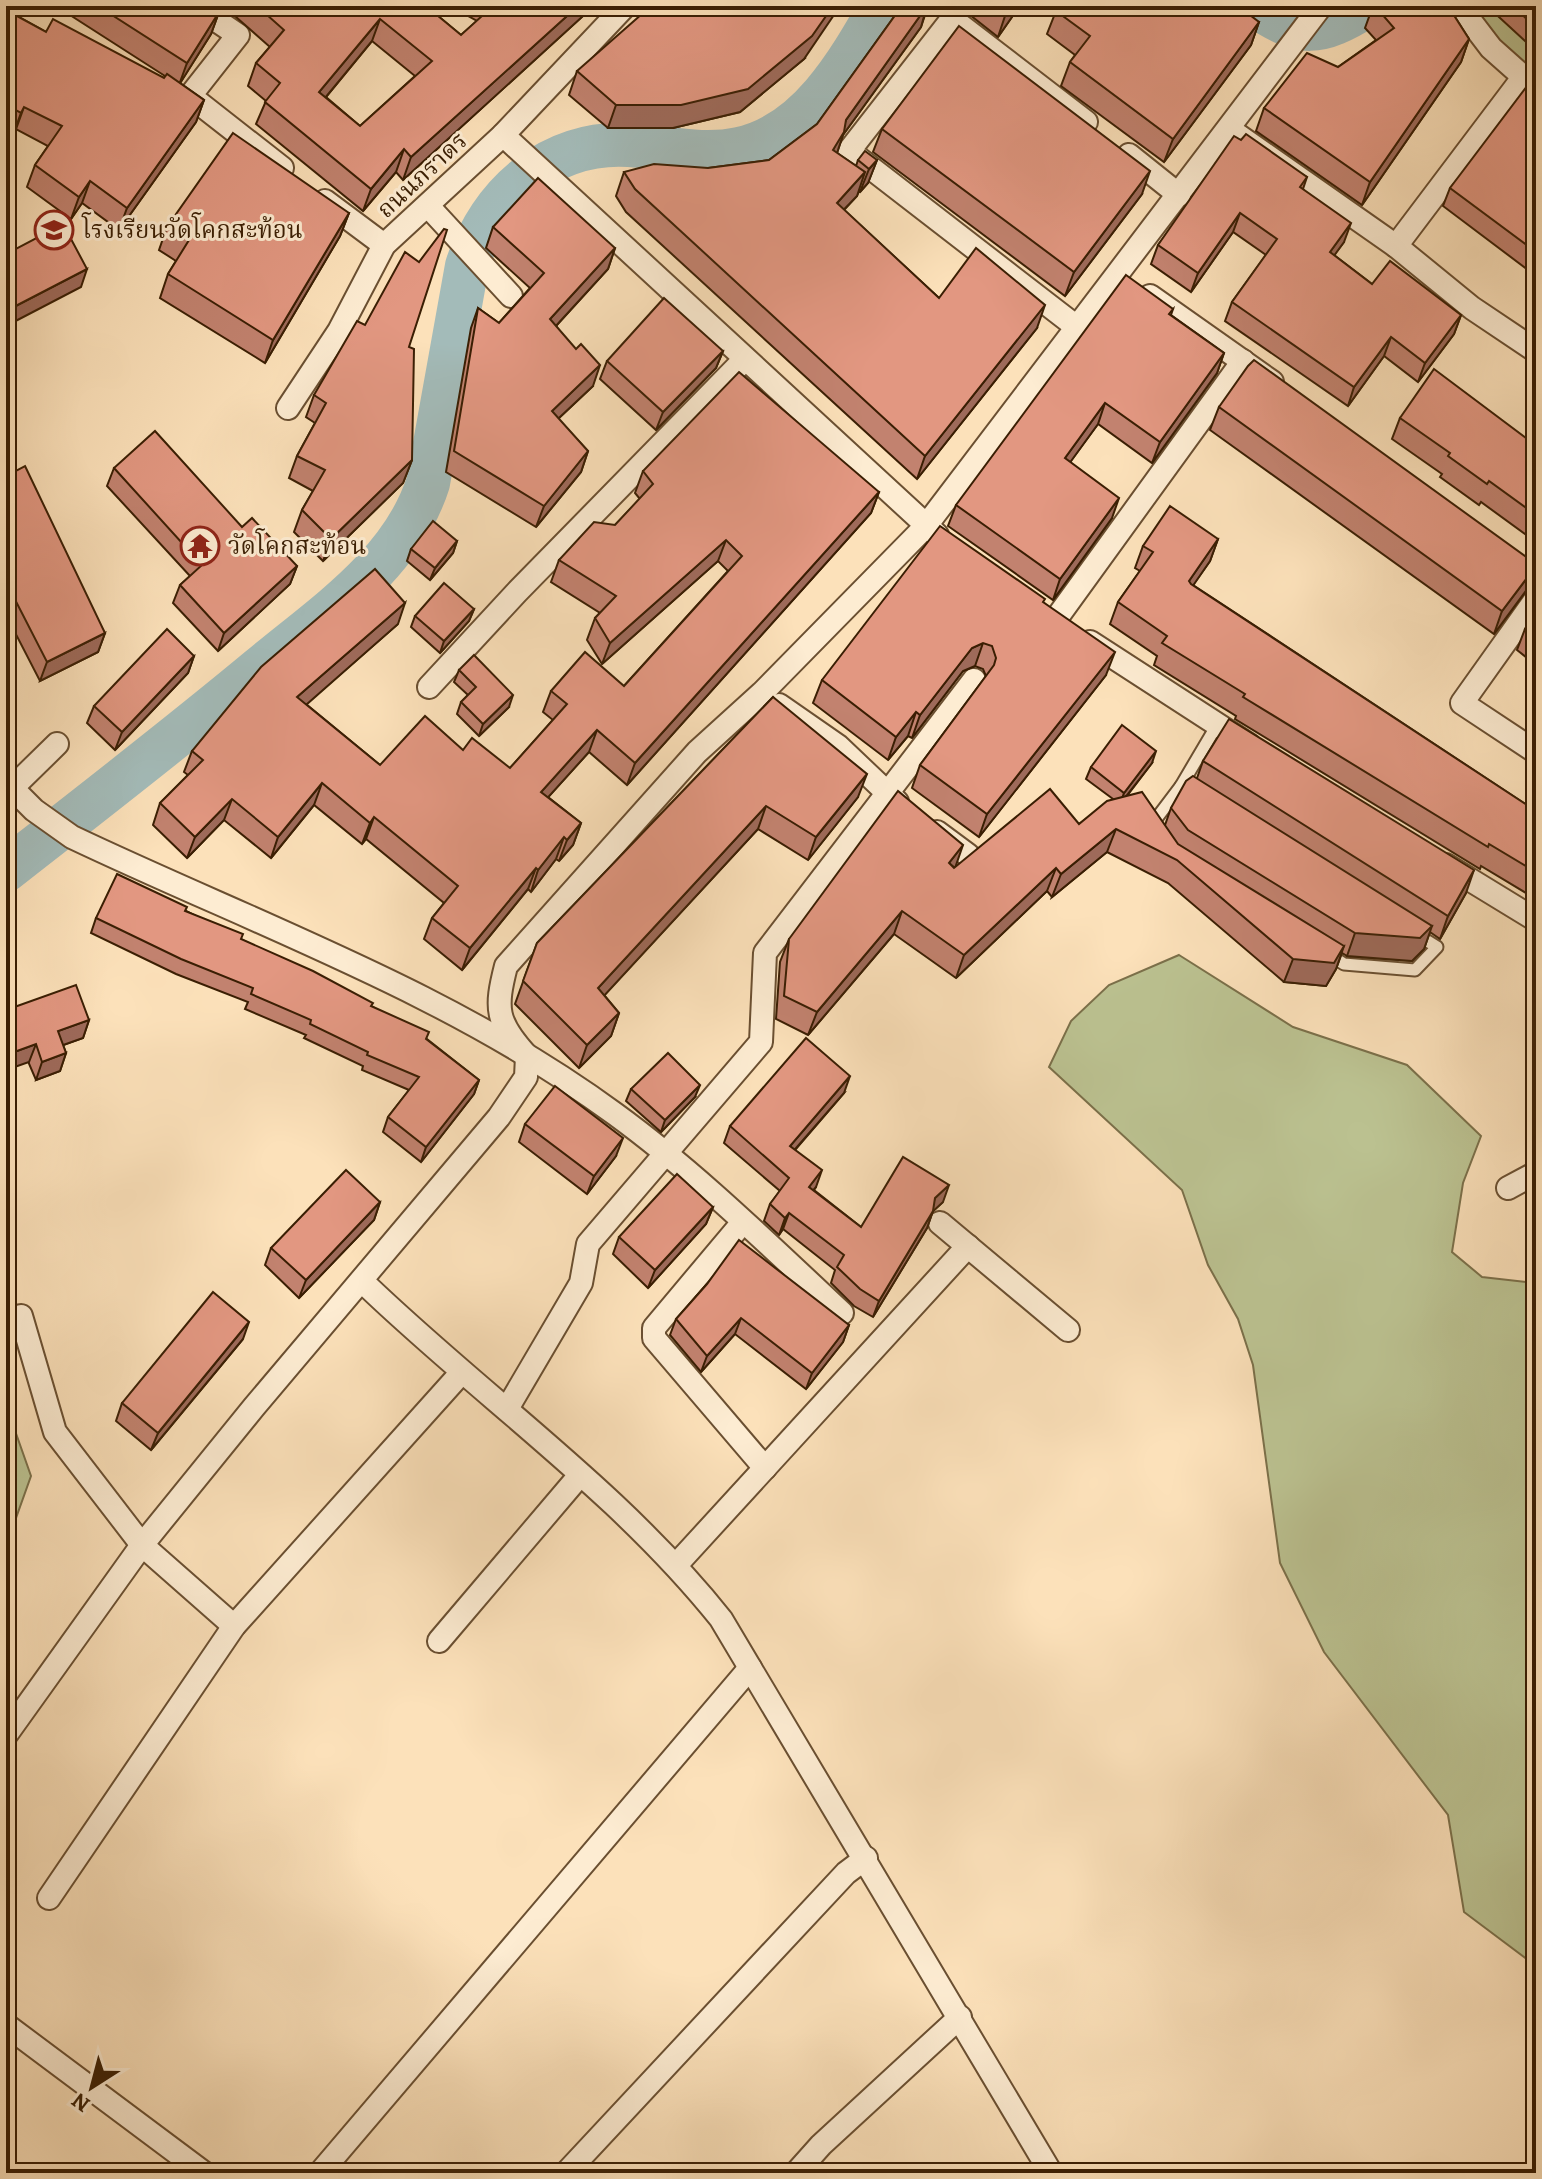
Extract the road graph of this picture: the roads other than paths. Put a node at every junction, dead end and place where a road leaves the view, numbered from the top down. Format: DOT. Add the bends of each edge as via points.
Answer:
graph roads {
  1 [pos="195,6"];
  2 [pos="1321,6"];
  3 [pos="1459,6"];
  4 [pos="621,7"];
  5 [pos="1529,84"];
  6 [pos="1229,129"];
  7 [pos="503,135"];
  8 [pos="1179,195"];
  9 [pos="428,206"];
  10 [pos="384,245"];
  11 [pos="1396,246"];
  12 [pos="1119,274"];
  13 [pos="511,296"];
  14 [pos="1078,328"];
  15 [pos="1536,351"];
  16 [pos="744,360"];
  17 [pos="1243,361"];
  18 [pos="1294,397"];
  19 [pos="288,408"];
  20 [pos="925,527"];
  21 [pos="959,551"];
  22 [pos="1536,599"];
  23 [pos="974,680"];
  24 [pos="429,687"];
  25 [pos="762,693"];
  26 [pos="1217,725"];
  27 [pos="57,744"];
  28 [pos="1536,752"];
  29 [pos="1272,759"];
  30 [pos="1181,786"];
  31 [pos="9,792"];
  32 [pos="886,794"];
  33 [pos="1208,803"];
  34 [pos="1158,838"];
  35 [pos="968,855"];
  36 [pos="1431,856"];
  37 [pos="1536,920"];
  38 [pos="1410,930"];
  39 [pos="1318,948"];
  40 [pos="527,1056"];
  41 [pos="665,1154"];
  42 [pos="1536,1173"];
  43 [pos="1508,1188"];
  44 [pos="743,1222"];
  45 [pos="940,1223"];
  46 [pos="968,1246"];
  47 [pos="363,1282"];
  48 [pos="842,1313"];
  49 [pos="11,1315"];
  50 [pos="1068,1330"];
  51 [pos="462,1372"];
  52 [pos="507,1409"];
  53 [pos="765,1468"];
  54 [pos="580,1475"];
  55 [pos="142,1545"];
  56 [pos="677,1564"];
  57 [pos="234,1626"];
  58 [pos="439,1641"];
  59 [pos="750,1668"];
  60 [pos="6,1735"];
  61 [pos="866,1858"];
  62 [pos="49,1898"];
  63 [pos="960,2017"];
  64 [pos="7,2028"];
  65 [pos="1044,2169"];
  66 [pos="204,2173"];
  67 [pos="320,2173"];
  68 [pos="566,2173"];
  69 [pos="796,2173"];
  1 -- 10 [label="street" via="238,35 190,96"];
  2 -- 6 [label="street"];
  3 -- 5 [label="street" via="1491,48"];
  4 -- 7 [label="street, ถนนภราดร"];
  5 -- 11 [label="street"];
  6 -- 8 [label="street"];
  6 -- 11 [label="street"];
  7 -- 9 [label="street, ถนนภราดร"];
  7 -- 16 [label="street"];
  8 -- 12 [label="street"];
  8 -- 14 [label="street" via="952,19 849,151"];
  9 -- 10 [label="street, ถนนภราดร"];
  9 -- 13 [label="street"];
  10 -- 19 [label="street, ถนนภราดร" via="339,331"];
  11 -- 15 [label="street"];
  12 -- 14 [label="street"];
  12 -- 17 [label="street"];
  14 -- 20 [label="street"];
  16 -- 20 [label="street"];
  16 -- 24 [label="street"];
  17 -- 18 [label="street"];
  17 -- 26 [label="street" via="1049,615"];
  20 -- 21 [label="street"];
  20 -- 25 [label="street"];
  22 -- 28 [label="street" via="1462,703"];
  23 -- 32 [label="street"];
  25 -- 32 [label="street" via="838,746"];
  25 -- 40 [label="street" via="697,752 506,966 497,1003 506,1033"];
  26 -- 29 [label="street"];
  26 -- 30 [label="lane"];
  27 -- 31 [label="street"];
  30 -- 33 [label="lane"];
  30 -- 34 [label="lane" via="1149,827"];
  31 -- 40 [label="street" via="72,837 452,1012"];
  32 -- 35 [label="street"];
  32 -- 41 [label="street" via="765,953 761,1042"];
  36 -- 37 [label="street"];
  38 -- 39 [label="lane" via="1437,947 1415,970 1344,964"];
  40 -- 41 [label="street" via="615,1113"];
  40 -- 47 [label="street" via="526,1077 499,1117"];
  41 -- 44 [label="street"];
  41 -- 52 [label="street" via="588,1244 581,1283"];
  42 -- 43 [label="street"];
  44 -- 48 [label="street"];
  44 -- 53 [label="street" via="654,1328 654,1338"];
  45 -- 46 [label="street"];
  46 -- 50 [label="street"];
  46 -- 53 [label="street"];
  47 -- 51 [label="street"];
  47 -- 55 [label="street"];
  49 -- 55 [label="street" via="55,1432"];
  51 -- 52 [label="street"];
  51 -- 57 [label="street"];
  52 -- 54 [label="street"];
  53 -- 56 [label="street"];
  54 -- 56 [label="street"];
  54 -- 58 [label="street"];
  55 -- 57 [label="street"];
  55 -- 60 [label="street"];
  56 -- 59 [label="street" via="721,1619"];
  57 -- 62 [label="street"];
  59 -- 61 [label="street"];
  59 -- 67 [label="street"];
  61 -- 63 [label="street"];
  61 -- 68 [label="street" via="846,1873"];
  63 -- 65 [label="street"];
  63 -- 69 [label="street"];
  64 -- 66 [label="street"];
}
